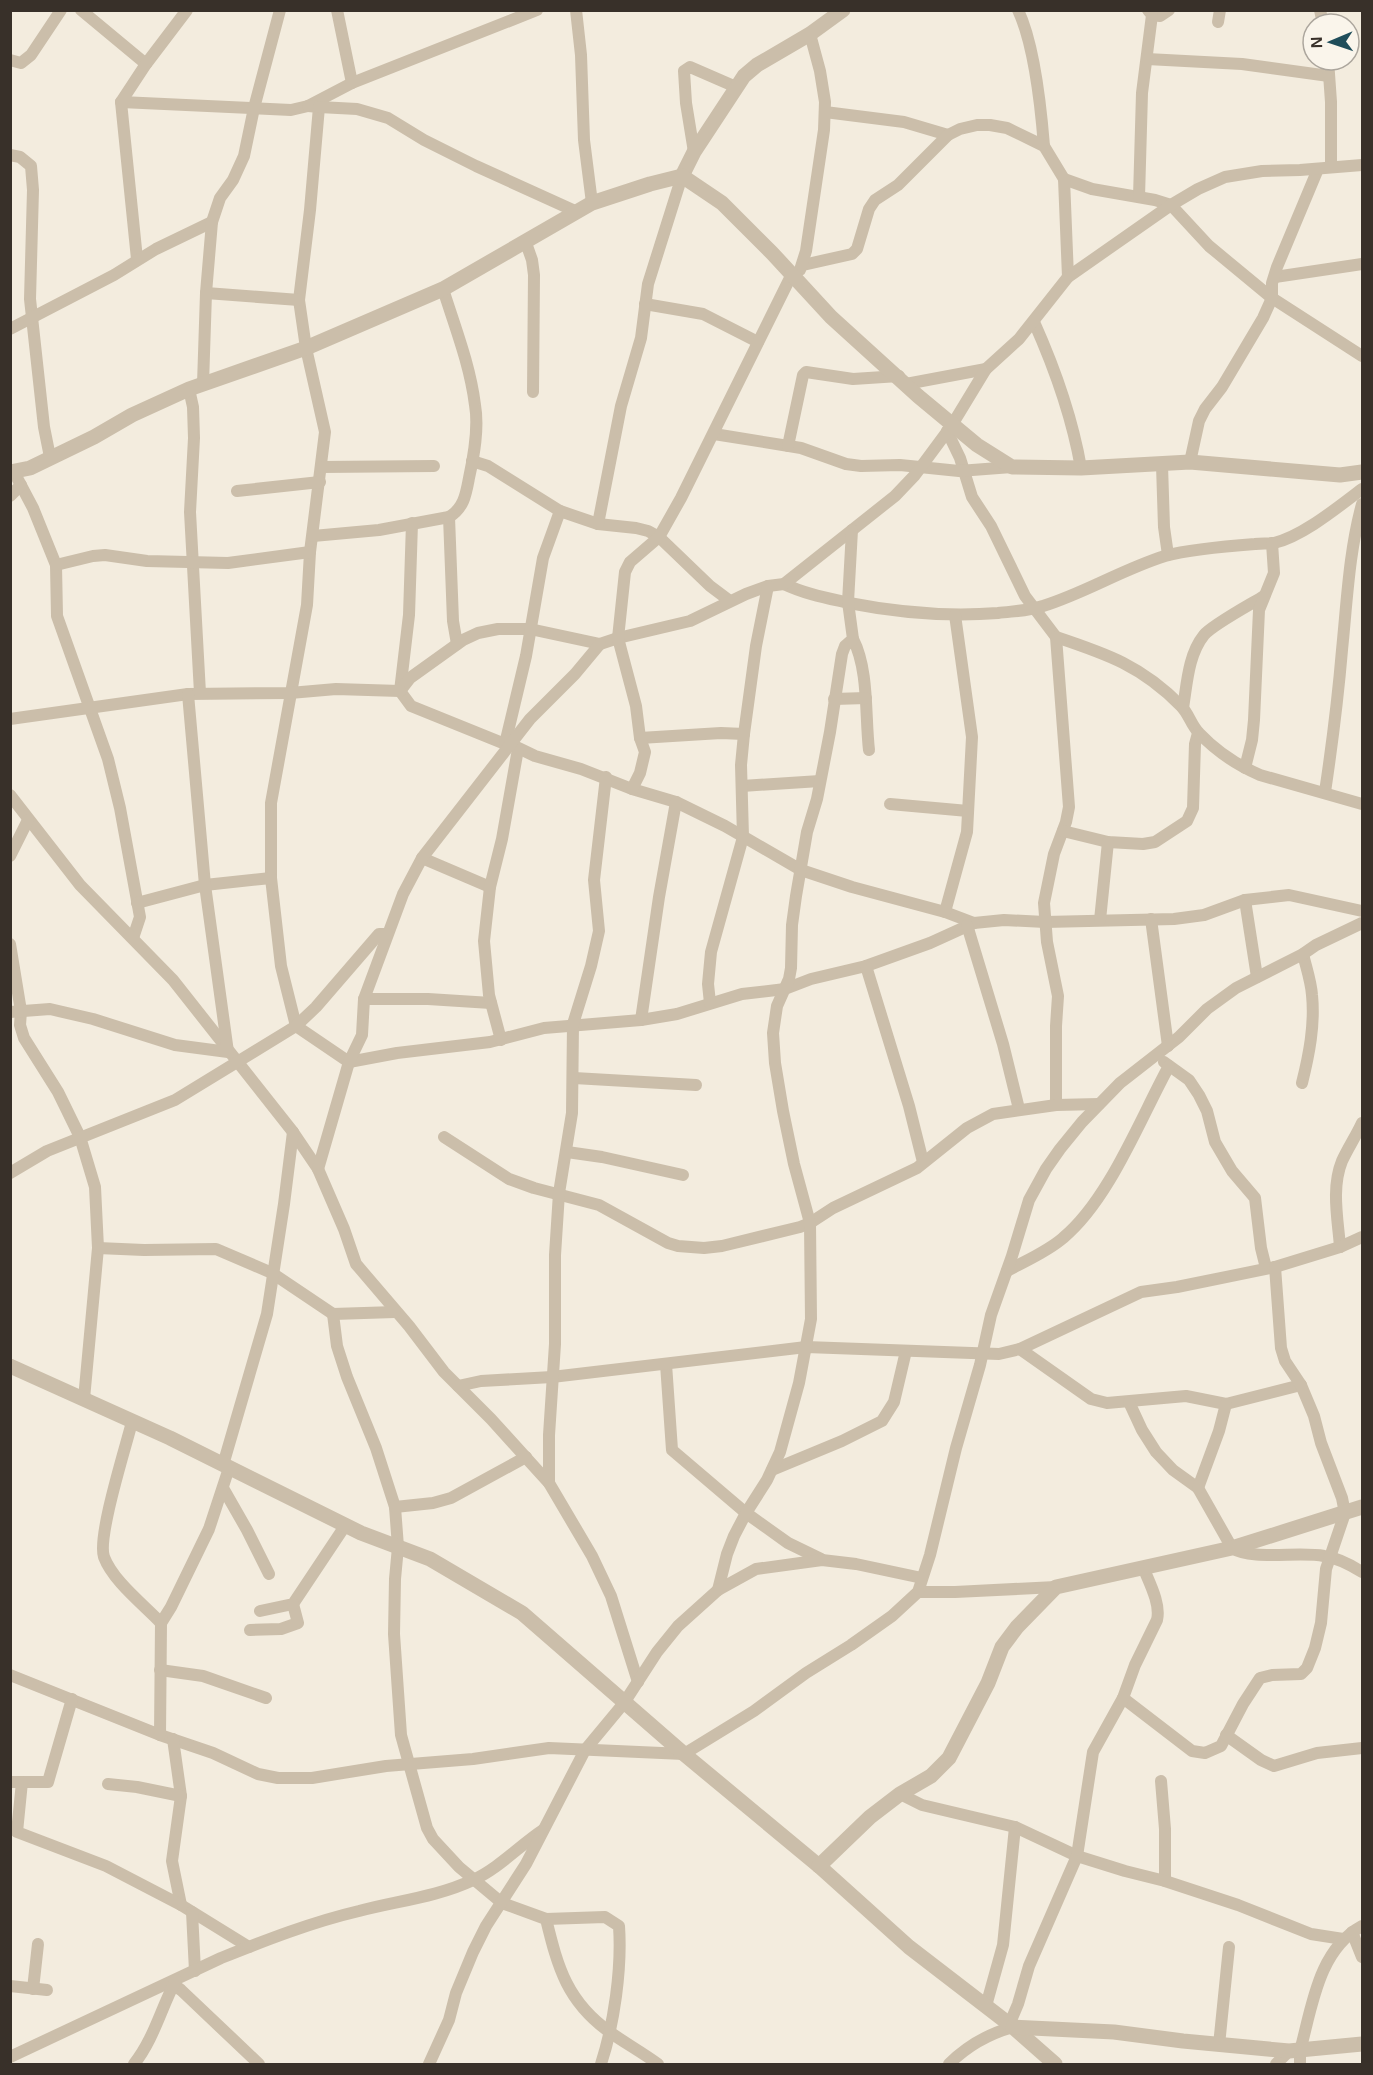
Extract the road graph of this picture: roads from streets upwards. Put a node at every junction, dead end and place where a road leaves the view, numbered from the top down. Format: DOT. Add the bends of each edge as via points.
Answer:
graph roads {
  1 [pos="62,10"];
  2 [pos="81,10"];
  3 [pos="187,10"];
  4 [pos="280,10"];
  5 [pos="337,10"];
  6 [pos="537,10"];
  7 [pos="576,10"];
  8 [pos="1018,10"];
  9 [pos="1170,10"];
  10 [pos="840,11"];
  11 [pos="1150,13"];
  12 [pos="810,34"];
  13 [pos="1147,59"];
  14 [pos="10,60"];
  15 [pos="146,64"];
  16 [pos="1329,72"];
  17 [pos="1329,76"];
  18 [pos="352,83"];
  19 [pos="736,87"];
  20 [pos="121,102"];
  21 [pos="313,107"];
  22 [pos="254,108"];
  23 [pos="825,112"];
  24 [pos="948,135"];
  25 [pos="1044,146"];
  26 [pos="694,152"];
  27 [pos="10,155"];
  28 [pos="1362,165"];
  29 [pos="1331,166"];
  30 [pos="1318,169"];
  31 [pos="682,176"];
  32 [pos="1064,179"];
  33 [pos="1139,197"];
  34 [pos="592,203"];
  35 [pos="1171,205"];
  36 [pos="575,211"];
  37 [pos="212,222"];
  38 [pos="526,243"];
  39 [pos="137,259"];
  40 [pos="1362,264"];
  41 [pos="797,273"];
  42 [pos="1068,277"];
  43 [pos="1275,277"];
  44 [pos="443,289"];
  45 [pos="206,293"];
  46 [pos="1272,298"];
  47 [pos="299,300"];
  48 [pos="645,304"];
  49 [pos="33,317"];
  50 [pos="1034,322"];
  51 [pos="10,329"];
  52 [pos="758,342"];
  53 [pos="306,348"];
  54 [pos="1362,356"];
  55 [pos="986,369"];
  56 [pos="903,380"];
  57 [pos="196,386"];
  58 [pos="533,392"];
  59 [pos="950,428"];
  60 [pos="714,434"];
  61 [pos="788,446"];
  62 [pos="50,457"];
  63 [pos="472,461"];
  64 [pos="1190,462"];
  65 [pos="1162,465"];
  66 [pos="434,466"];
  67 [pos="923,466"];
  68 [pos="322,467"];
  69 [pos="1012,467"];
  70 [pos="1080,468"];
  71 [pos="964,471"];
  72 [pos="1362,472"];
  73 [pos="15,476"];
  74 [pos="320,482"];
  75 [pos="1362,489"];
  76 [pos="237,491"];
  77 [pos="10,496"];
  78 [pos="1362,504"];
  79 [pos="560,511"];
  80 [pos="449,517"];
  81 [pos="412,523"];
  82 [pos="598,524"];
  83 [pos="852,530"];
  84 [pos="313,536"];
  85 [pos="659,537"];
  86 [pos="1272,543"];
  87 [pos="310,552"];
  88 [pos="1168,555"];
  89 [pos="193,562"];
  90 [pos="56,565"];
  91 [pos="784,584"];
  92 [pos="768,586"];
  93 [pos="1264,596"];
  94 [pos="730,601"];
  95 [pos="848,602"];
  96 [pos="1035,608"];
  97 [pos="955,615"];
  98 [pos="530,629"];
  99 [pos="1056,637"];
  100 [pos="618,638"];
  101 [pos="853,639"];
  102 [pos="457,644"];
  103 [pos="600,644"];
  104 [pos="400,692"];
  105 [pos="290,693"];
  106 [pos="194,694"];
  107 [pos="866,698"];
  108 [pos="834,699"];
  109 [pos="88,707"];
  110 [pos="1183,708"];
  111 [pos="10,719"];
  112 [pos="1198,733"];
  113 [pos="744,734"];
  114 [pos="640,738"];
  115 [pos="511,745"];
  116 [pos="869,750"];
  117 [pos="1245,768"];
  118 [pos="606,777"];
  119 [pos="820,781"];
  120 [pos="742,786"];
  121 [pos="632,789"];
  122 [pos="1325,792"];
  123 [pos="10,795"];
  124 [pos="676,802"];
  125 [pos="890,804"];
  126 [pos="1362,804"];
  127 [pos="968,811"];
  128 [pos="28,820"];
  129 [pos="1062,831"];
  130 [pos="743,837"];
  131 [pos="1108,842"];
  132 [pos="10,856"];
  133 [pos="422,858"];
  134 [pos="801,870"];
  135 [pos="271,878"];
  136 [pos="205,885"];
  137 [pos="489,887"];
  138 [pos="1245,900"];
  139 [pos="137,903"];
  140 [pos="1362,911"];
  141 [pos="945,912"];
  142 [pos="1151,919"];
  143 [pos="1100,921"];
  144 [pos="1045,922"];
  145 [pos="1362,923"];
  146 [pos="971,924"];
  147 [pos="387,934"];
  148 [pos="133,938"];
  149 [pos="10,944"];
  150 [pos="1303,954"];
  151 [pos="866,966"];
  152 [pos="1257,977"];
  153 [pos="785,989"];
  154 [pos="364,999"];
  155 [pos="491,1003"];
  156 [pos="710,1003"];
  157 [pos="16,1011"];
  158 [pos="641,1020"];
  159 [pos="573,1024"];
  160 [pos="296,1026"];
  161 [pos="501,1040"];
  162 [pos="1168,1046"];
  163 [pos="232,1056"];
  164 [pos="1156,1056"];
  165 [pos="349,1062"];
  166 [pos="1169,1066"];
  167 [pos="574,1078"];
  168 [pos="1302,1083"];
  169 [pos="696,1085"];
  170 [pos="1099,1104"];
  171 [pos="1056,1105"];
  172 [pos="1019,1109"];
  173 [pos="1362,1123"];
  174 [pos="293,1132"];
  175 [pos="80,1137"];
  176 [pos="444,1137"];
  177 [pos="567,1152"];
  178 [pos="923,1162"];
  179 [pos="318,1169"];
  180 [pos="10,1173"];
  181 [pos="683,1175"];
  182 [pos="559,1193"];
  183 [pos="810,1223"];
  184 [pos="1362,1237"];
  185 [pos="1340,1247"];
  186 [pos="98,1248"];
  187 [pos="1271,1267"];
  188 [pos="1007,1271"];
  189 [pos="272,1273"];
  190 [pos="395,1312"];
  191 [pos="333,1314"];
  192 [pos="807,1347"];
  193 [pos="1020,1349"];
  194 [pos="906,1352"];
  195 [pos="982,1355"];
  196 [pos="666,1364"];
  197 [pos="10,1366"];
  198 [pos="552,1377"];
  199 [pos="1301,1385"];
  200 [pos="458,1386"];
  201 [pos="84,1399"];
  202 [pos="1129,1402"];
  203 [pos="1226,1404"];
  204 [pos="132,1422"];
  205 [pos="526,1457"];
  206 [pos="226,1466"];
  207 [pos="772,1470"];
  208 [pos="549,1483"];
  209 [pos="223,1488"];
  210 [pos="1198,1488"];
  211 [pos="395,1507"];
  212 [pos="1362,1507"];
  213 [pos="746,1513"];
  214 [pos="1345,1514"];
  215 [pos="345,1526"];
  216 [pos="1283,1531"];
  217 [pos="398,1547"];
  218 [pos="1232,1548"];
  219 [pos="1286,1554"];
  220 [pos="1330,1557"];
  221 [pos="822,1560"];
  222 [pos="1143,1567"];
  223 [pos="1362,1572"];
  224 [pos="269,1574"];
  225 [pos="922,1578"];
  226 [pos="1056,1587"];
  227 [pos="718,1590"];
  228 [pos="918,1592"];
  229 [pos="293,1604"];
  230 [pos="260,1611"];
  231 [pos="161,1623"];
  232 [pos="250,1630"];
  233 [pos="160,1670"];
  234 [pos="10,1675"];
  235 [pos="638,1682"];
  236 [pos="266,1698"];
  237 [pos="1124,1698"];
  238 [pos="72,1699"];
  239 [pos="624,1703"];
  240 [pos="160,1735"];
  241 [pos="1226,1735"];
  242 [pos="173,1739"];
  243 [pos="1362,1748"];
  244 [pos="585,1750"];
  245 [pos="684,1754"];
  246 [pos="408,1764"];
  247 [pos="1161,1781"];
  248 [pos="16,1782"];
  249 [pos="108,1784"];
  250 [pos="900,1794"];
  251 [pos="181,1796"];
  252 [pos="1015,1827"];
  253 [pos="543,1830"];
  254 [pos="1077,1856"];
  255 [pos="819,1866"];
  256 [pos="473,1880"];
  257 [pos="1164,1881"];
  258 [pos="502,1903"];
  259 [pos="187,1909"];
  260 [pos="546,1919"];
  261 [pos="1353,1933"];
  262 [pos="38,1944"];
  263 [pos="249,1947"];
  264 [pos="1229,1947"];
  265 [pos="1362,1957"];
  266 [pos="195,1971"];
  267 [pos="175,1982"];
  268 [pos="10,1986"];
  269 [pos="33,1989"];
  270 [pos="47,1990"];
  271 [pos="986,2006"];
  272 [pos="1011,2026"];
  273 [pos="610,2032"];
  274 [pos="1362,2044"];
  275 [pos="1219,2045"];
  276 [pos="1296,2055"];
  277 [pos="10,2057"];
  278 [pos="140,2061"];
  279 [pos="259,2064"];
  280 [pos="429,2064"];
  281 [pos="601,2064"];
  282 [pos="658,2064"];
  283 [pos="949,2064"];
  284 [pos="1055,2064"];
  285 [pos="1276,2064"];
  1 -- 14 [label="street" via="31,55 21,63"];
  2 -- 15 [label="street"];
  3 -- 15 [label="street"];
  4 -- 22 [label="street"];
  5 -- 18 [label="street"];
  6 -- 18 [label="street"];
  7 -- 34 [label="street"];
  8 -- 25 [label="street" via="1030,47"];
  9 -- 11 [label="street" via="1160,15"];
  10 -- 12 [label="street"];
  11 -- 13 [label="street"];
  12 -- 19 [label="street" via="757,65"];
  12 -- 23 [label="street" via="824,88"];
  13 -- 17 [label="street" via="1242,64"];
  13 -- 33 [label="street" via="1142,93"];
  15 -- 20 [label="street"];
  16 -- 17 [label="street"];
  17 -- 29 [label="street"];
  18 -- 21 [label="street"];
  19 -- 26 [label="street"];
  19 -- 26 [label="street" via="690,68 684,71"];
  20 -- 22 [label="street"];
  20 -- 39 [label="street"];
  21 -- 22 [label="street"];
  21 -- 36 [label="street" via="357,109 388,118 476,166"];
  21 -- 47 [label="street" via="310,210"];
  22 -- 37 [label="street" via="244,156 220,198"];
  23 -- 24 [label="street" via="904,122"];
  23 -- 41 [label="street" via="819,168"];
  24 -- 25 [label="street" via="960,129 990,125 1007,128"];
  24 -- 41 [label="street" via="898,185 875,200 852,254"];
  25 -- 32 [label="street"];
  26 -- 31 [label="street"];
  27 -- 49 [label="street" via="31,166"];
  28 -- 29 [label="street"];
  29 -- 30 [label="street"];
  30 -- 35 [label="street" via="1225,177"];
  30 -- 43 [label="street"];
  31 -- 34 [label="street"];
  31 -- 41 [label="street" via="722,203"];
  31 -- 48 [label="street"];
  32 -- 33 [label="street" via="1092,189"];
  32 -- 42 [label="street"];
  33 -- 35 [label="street"];
  34 -- 36 [label="street"];
  35 -- 42 [label="street"];
  35 -- 46 [label="street" via="1209,246"];
  36 -- 38 [label="street"];
  37 -- 39 [label="street"];
  37 -- 45 [label="street"];
  38 -- 44 [label="street"];
  38 -- 58 [label="street" via="534,275"];
  39 -- 49 [label="street"];
  40 -- 43 [label="street"];
  41 -- 52 [label="street"];
  41 -- 56 [label="street" via="831,317"];
  42 -- 50 [label="street"];
  43 -- 46 [label="street"];
  44 -- 53 [label="street"];
  44 -- 63 [label="street" via="476,406"];
  45 -- 47 [label="street"];
  45 -- 57 [label="street"];
  46 -- 54 [label="street"];
  46 -- 64 [label="street" via="1222,387 1204,409"];
  47 -- 53 [label="street"];
  48 -- 52 [label="street" via="703,314"];
  48 -- 82 [label="street" via="641,338 621,406"];
  49 -- 51 [label="street"];
  49 -- 62 [label="street"];
  50 -- 55 [label="street"];
  50 -- 70 [label="street" via="1059,380"];
  52 -- 60 [label="street"];
  53 -- 57 [label="street"];
  53 -- 68 [label="street" via="326,432"];
  55 -- 56 [label="street"];
  55 -- 59 [label="street"];
  56 -- 59 [label="street"];
  56 -- 61 [label="street" via="853,379 806,372"];
  57 -- 62 [label="street"];
  57 -- 89 [label="street" via="189,512"];
  59 -- 67 [label="street"];
  59 -- 69 [label="street"];
  59 -- 71 [label="street"];
  60 -- 61 [label="street"];
  60 -- 85 [label="street"];
  61 -- 67 [label="street" via="846,464"];
  62 -- 73 [label="street"];
  63 -- 79 [label="street" via="488,466"];
  63 -- 80 [label="street" via="459,511"];
  64 -- 65 [label="street"];
  64 -- 72 [label="street" via="1340,475"];
  65 -- 70 [label="street"];
  65 -- 88 [label="street"];
  66 -- 68 [label="street"];
  67 -- 71 [label="street"];
  67 -- 83 [label="street" via="895,496"];
  68 -- 74 [label="street"];
  69 -- 70 [label="street"];
  69 -- 71 [label="street"];
  71 -- 96 [label="street" via="972,496"];
  73 -- 77 [label="street"];
  73 -- 90 [label="street" via="37,516"];
  74 -- 76 [label="street"];
  74 -- 84 [label="street"];
  75 -- 86 [label="street" via="1290,537"];
  78 -- 122 [label="street" via="1348,584"];
  79 -- 82 [label="street"];
  79 -- 98 [label="street" via="543,558"];
  80 -- 81 [label="street"];
  80 -- 102 [label="street"];
  81 -- 84 [label="street"];
  81 -- 104 [label="street" via="410,606"];
  82 -- 85 [label="street" via="636,528"];
  83 -- 91 [label="street"];
  83 -- 95 [label="street"];
  84 -- 87 [label="street"];
  85 -- 94 [label="street"];
  85 -- 100 [label="street" via="630,562 625,572"];
  86 -- 88 [label="street"];
  86 -- 93 [label="street" via="1274,573"];
  87 -- 89 [label="street"];
  87 -- 105 [label="street" via="307,605"];
  88 -- 96 [label="street"];
  89 -- 90 [label="street" via="105,555"];
  89 -- 106 [label="street"];
  90 -- 109 [label="street" via="57,616"];
  91 -- 92 [label="street"];
  91 -- 95 [label="street"];
  92 -- 94 [label="street"];
  92 -- 113 [label="street"];
  93 -- 110 [label="street" via="1205,632 1191,661"];
  93 -- 117 [label="street" via="1259,610 1252,740"];
  94 -- 100 [label="street" via="690,621"];
  95 -- 97 [label="street" via="895,612"];
  95 -- 101 [label="street"];
  96 -- 97 [label="street"];
  96 -- 99 [label="street"];
  97 -- 127 [label="street" via="972,737"];
  98 -- 102 [label="street" via="477,633"];
  98 -- 103 [label="street"];
  98 -- 115 [label="street"];
  99 -- 110 [label="street" via="1115,657 1148,677"];
  99 -- 129 [label="street" via="1069,807"];
  100 -- 103 [label="street"];
  100 -- 114 [label="street"];
  101 -- 107 [label="street"];
  101 -- 108 [label="street" via="842,654"];
  102 -- 104 [label="street" via="410,678"];
  103 -- 115 [label="street"];
  104 -- 105 [label="street" via="336,689"];
  104 -- 115 [label="street" via="411,706"];
  105 -- 106 [label="street"];
  105 -- 135 [label="street" via="271,803"];
  106 -- 109 [label="street"];
  106 -- 136 [label="street"];
  107 -- 108 [label="street"];
  107 -- 116 [label="street"];
  108 -- 119 [label="street"];
  109 -- 111 [label="street"];
  109 -- 139 [label="street" via="118,798"];
  110 -- 112 [label="street"];
  112 -- 117 [label="street"];
  112 -- 131 [label="street" via="1193,808 1186,821 1155,842"];
  113 -- 114 [label="street"];
  113 -- 120 [label="street"];
  114 -- 121 [label="street" via="645,753"];
  115 -- 118 [label="street"];
  115 -- 133 [label="street"];
  115 -- 137 [label="street" via="502,839"];
  117 -- 122 [label="street"];
  118 -- 121 [label="street"];
  118 -- 159 [label="street" via="594,880 599,931"];
  119 -- 120 [label="street"];
  119 -- 134 [label="street"];
  120 -- 130 [label="street"];
  121 -- 124 [label="street"];
  122 -- 126 [label="street"];
  123 -- 128 [label="street"];
  124 -- 130 [label="street"];
  124 -- 158 [label="street"];
  125 -- 127 [label="street"];
  127 -- 141 [label="street" via="967,832"];
  128 -- 132 [label="street"];
  128 -- 148 [label="street" via="80,885"];
  129 -- 131 [label="street"];
  129 -- 144 [label="street" via="1048,881"];
  130 -- 134 [label="street"];
  130 -- 156 [label="street" via="711,952"];
  131 -- 143 [label="street"];
  133 -- 137 [label="street"];
  133 -- 147 [label="street"];
  134 -- 141 [label="street"];
  134 -- 153 [label="street" via="792,925 791,968"];
  135 -- 136 [label="street"];
  135 -- 160 [label="street" via="281,966"];
  136 -- 139 [label="street"];
  136 -- 163 [label="street"];
  137 -- 155 [label="street" via="484,941"];
  138 -- 140 [label="street" via="1289,894"];
  138 -- 142 [label="street" via="1204,915"];
  138 -- 152 [label="street"];
  139 -- 148 [label="street" via="140,917"];
  141 -- 146 [label="street"];
  142 -- 143 [label="street"];
  142 -- 162 [label="street"];
  143 -- 144 [label="street"];
  144 -- 146 [label="street" via="1004,920"];
  144 -- 171 [label="street" via="1058,996"];
  145 -- 150 [label="street"];
  146 -- 151 [label="street"];
  146 -- 172 [label="street"];
  147 -- 154 [label="street"];
  147 -- 160 [label="street" via="379,934"];
  148 -- 163 [label="street"];
  149 -- 157 [label="street"];
  150 -- 152 [label="street"];
  150 -- 168 [label="street" via="1312,1004 1310,1053"];
  151 -- 153 [label="street"];
  151 -- 178 [label="street"];
  152 -- 162 [label="street" via="1207,1009"];
  153 -- 156 [label="street"];
  153 -- 183 [label="street" via="775,1019 775,1063 794,1164"];
  154 -- 155 [label="street"];
  154 -- 165 [label="street" via="362,1035"];
  155 -- 161 [label="street"];
  156 -- 158 [label="street"];
  157 -- 163 [label="street" via="50,1009 176,1045"];
  157 -- 175 [label="street" via="24,1038 58,1092"];
  158 -- 159 [label="street"];
  159 -- 161 [label="street"];
  159 -- 167 [label="street"];
  160 -- 163 [label="street"];
  160 -- 165 [label="street"];
  161 -- 165 [label="street"];
  162 -- 164 [label="street"];
  163 -- 174 [label="street"];
  163 -- 175 [label="street" via="175,1100"];
  164 -- 166 [label="street"];
  164 -- 170 [label="street"];
  165 -- 179 [label="street"];
  166 -- 187 [label="street" via="1189,1080 1199,1095 1215,1142 1232,1171 1255,1198 1261,1248"];
  166 -- 188 [label="street" via="1113,1173 1077,1226 1061,1240"];
  167 -- 169 [label="street"];
  167 -- 177 [label="street"];
  170 -- 171 [label="street"];
  170 -- 188 [label="street" via="1046,1169 1029,1200"];
  171 -- 172 [label="street"];
  172 -- 178 [label="street" via="979,1120"];
  173 -- 185 [label="street" via="1338,1177"];
  174 -- 179 [label="street"];
  174 -- 189 [label="street"];
  175 -- 180 [label="street" via="47,1150"];
  175 -- 186 [label="street" via="95,1187"];
  176 -- 182 [label="street" via="509,1179"];
  177 -- 181 [label="street"];
  177 -- 182 [label="street"];
  178 -- 183 [label="street"];
  179 -- 190 [label="street" via="356,1264"];
  182 -- 183 [label="street" via="599,1205 678,1246 722,1246"];
  182 -- 198 [label="street"];
  183 -- 192 [label="street" via="812,1319"];
  184 -- 185 [label="street"];
  185 -- 187 [label="street"];
  186 -- 189 [label="street" via="216,1249"];
  186 -- 201 [label="street"];
  187 -- 193 [label="street" via="1141,1292"];
  187 -- 199 [label="street" via="1281,1348"];
  188 -- 195 [label="street"];
  189 -- 191 [label="street"];
  189 -- 206 [label="street" via="267,1314"];
  190 -- 191 [label="street"];
  190 -- 200 [label="street"];
  191 -- 211 [label="street" via="337,1346"];
  192 -- 194 [label="street"];
  192 -- 196 [label="street"];
  192 -- 207 [label="street"];
  193 -- 195 [label="street"];
  193 -- 202 [label="street" via="1091,1399"];
  194 -- 195 [label="street"];
  194 -- 207 [label="street" via="894,1402 882,1421"];
  195 -- 225 [label="street"];
  196 -- 198 [label="street"];
  196 -- 213 [label="street" via="672,1450"];
  197 -- 201 [label="street"];
  198 -- 200 [label="street"];
  198 -- 208 [label="street"];
  199 -- 203 [label="street"];
  199 -- 214 [label="street"];
  200 -- 205 [label="street"];
  201 -- 204 [label="street"];
  202 -- 203 [label="street" via="1186,1396"];
  202 -- 210 [label="street" via="1156,1452"];
  203 -- 210 [label="street"];
  204 -- 206 [label="street"];
  204 -- 231 [label="street" via="103,1533 103,1555 114,1575"];
  205 -- 208 [label="street"];
  205 -- 211 [label="street" via="451,1497"];
  206 -- 209 [label="street"];
  206 -- 215 [label="street"];
  207 -- 213 [label="street"];
  208 -- 235 [label="street" via="611,1596"];
  209 -- 224 [label="street"];
  209 -- 231 [label="street" via="209,1529"];
  210 -- 218 [label="street"];
  211 -- 217 [label="street"];
  212 -- 214 [label="street"];
  213 -- 221 [label="street" via="788,1543"];
  213 -- 227 [label="street" via="727,1554"];
  214 -- 216 [label="street"];
  214 -- 220 [label="street"];
  215 -- 217 [label="street"];
  215 -- 229 [label="street"];
  216 -- 218 [label="street"];
  216 -- 219 [label="street"];
  217 -- 239 [label="street" via="430,1559 522,1613"];
  217 -- 246 [label="street" via="394,1634 400,1735"];
  218 -- 219 [label="street" via="1248,1554"];
  218 -- 222 [label="street"];
  219 -- 220 [label="street"];
  220 -- 223 [label="street"];
  220 -- 241 [label="street" via="1321,1623 1307,1668 1302,1674 1260,1678"];
  221 -- 225 [label="street"];
  221 -- 227 [label="street" via="756,1569"];
  222 -- 226 [label="street"];
  222 -- 237 [label="street" via="1158,1614"];
  225 -- 228 [label="street"];
  226 -- 228 [label="street"];
  226 -- 250 [label="street" via="1002,1647 949,1758 931,1776"];
  227 -- 235 [label="street" via="678,1626"];
  228 -- 245 [label="street" via="851,1645"];
  229 -- 230 [label="street"];
  229 -- 232 [label="street" via="298,1623 281,1629"];
  231 -- 233 [label="street"];
  233 -- 236 [label="street" via="203,1677"];
  233 -- 240 [label="street"];
  234 -- 238 [label="street"];
  235 -- 239 [label="street"];
  237 -- 241 [label="street" via="1192,1751 1205,1753 1221,1746"];
  237 -- 254 [label="street" via="1093,1752"];
  238 -- 240 [label="street"];
  238 -- 248 [label="street" via="48,1782"];
  239 -- 244 [label="street"];
  239 -- 245 [label="street"];
  240 -- 242 [label="street"];
  241 -- 243 [label="street" via="1274,1766 1317,1753"];
  242 -- 246 [label="street" via="258,1774 278,1778 312,1778"];
  242 -- 251 [label="street"];
  244 -- 245 [label="street"];
  244 -- 246 [label="street" via="549,1748"];
  244 -- 253 [label="street"];
  245 -- 255 [label="street"];
  246 -- 256 [label="street" via="430,1834"];
  247 -- 257 [label="street"];
  248 -- 259 [label="street" via="17,1832 106,1866"];
  249 -- 251 [label="street"];
  250 -- 252 [label="street" via="922,1805"];
  250 -- 255 [label="street"];
  251 -- 259 [label="street" via="172,1861"];
  252 -- 254 [label="street"];
  252 -- 271 [label="street" via="1003,1945"];
  253 -- 256 [label="street"];
  253 -- 258 [label="street"];
  254 -- 257 [label="street"];
  254 -- 272 [label="street" via="1029,1966"];
  255 -- 271 [label="street" via="909,1947"];
  256 -- 258 [label="street"];
  256 -- 263 [label="street" via="448,1891 314,1923"];
  257 -- 261 [label="street" via="1311,1934"];
  258 -- 260 [label="street"];
  258 -- 280 [label="street" via="473,1952"];
  259 -- 263 [label="street"];
  259 -- 266 [label="street"];
  260 -- 273 [label="street" via="568,1988"];
  260 -- 273 [label="street" via="605,1917 619,1926"];
  261 -- 265 [label="street"];
  261 -- 276 [label="street" via="1324,1966"];
  262 -- 269 [label="street"];
  263 -- 266 [label="street"];
  264 -- 275 [label="street"];
  266 -- 267 [label="street"];
  267 -- 277 [label="street"];
  267 -- 278 [label="street"];
  267 -- 279 [label="street"];
  268 -- 269 [label="street"];
  269 -- 270 [label="street"];
  271 -- 272 [label="street"];
  272 -- 275 [label="street" via="1114,2032"];
  272 -- 283 [label="street" via="972,2045"];
  272 -- 284 [label="street"];
  273 -- 281 [label="street"];
  273 -- 282 [label="street"];
  274 -- 276 [label="street"];
  275 -- 276 [label="street"];
  276 -- 285 [label="street"];
}
